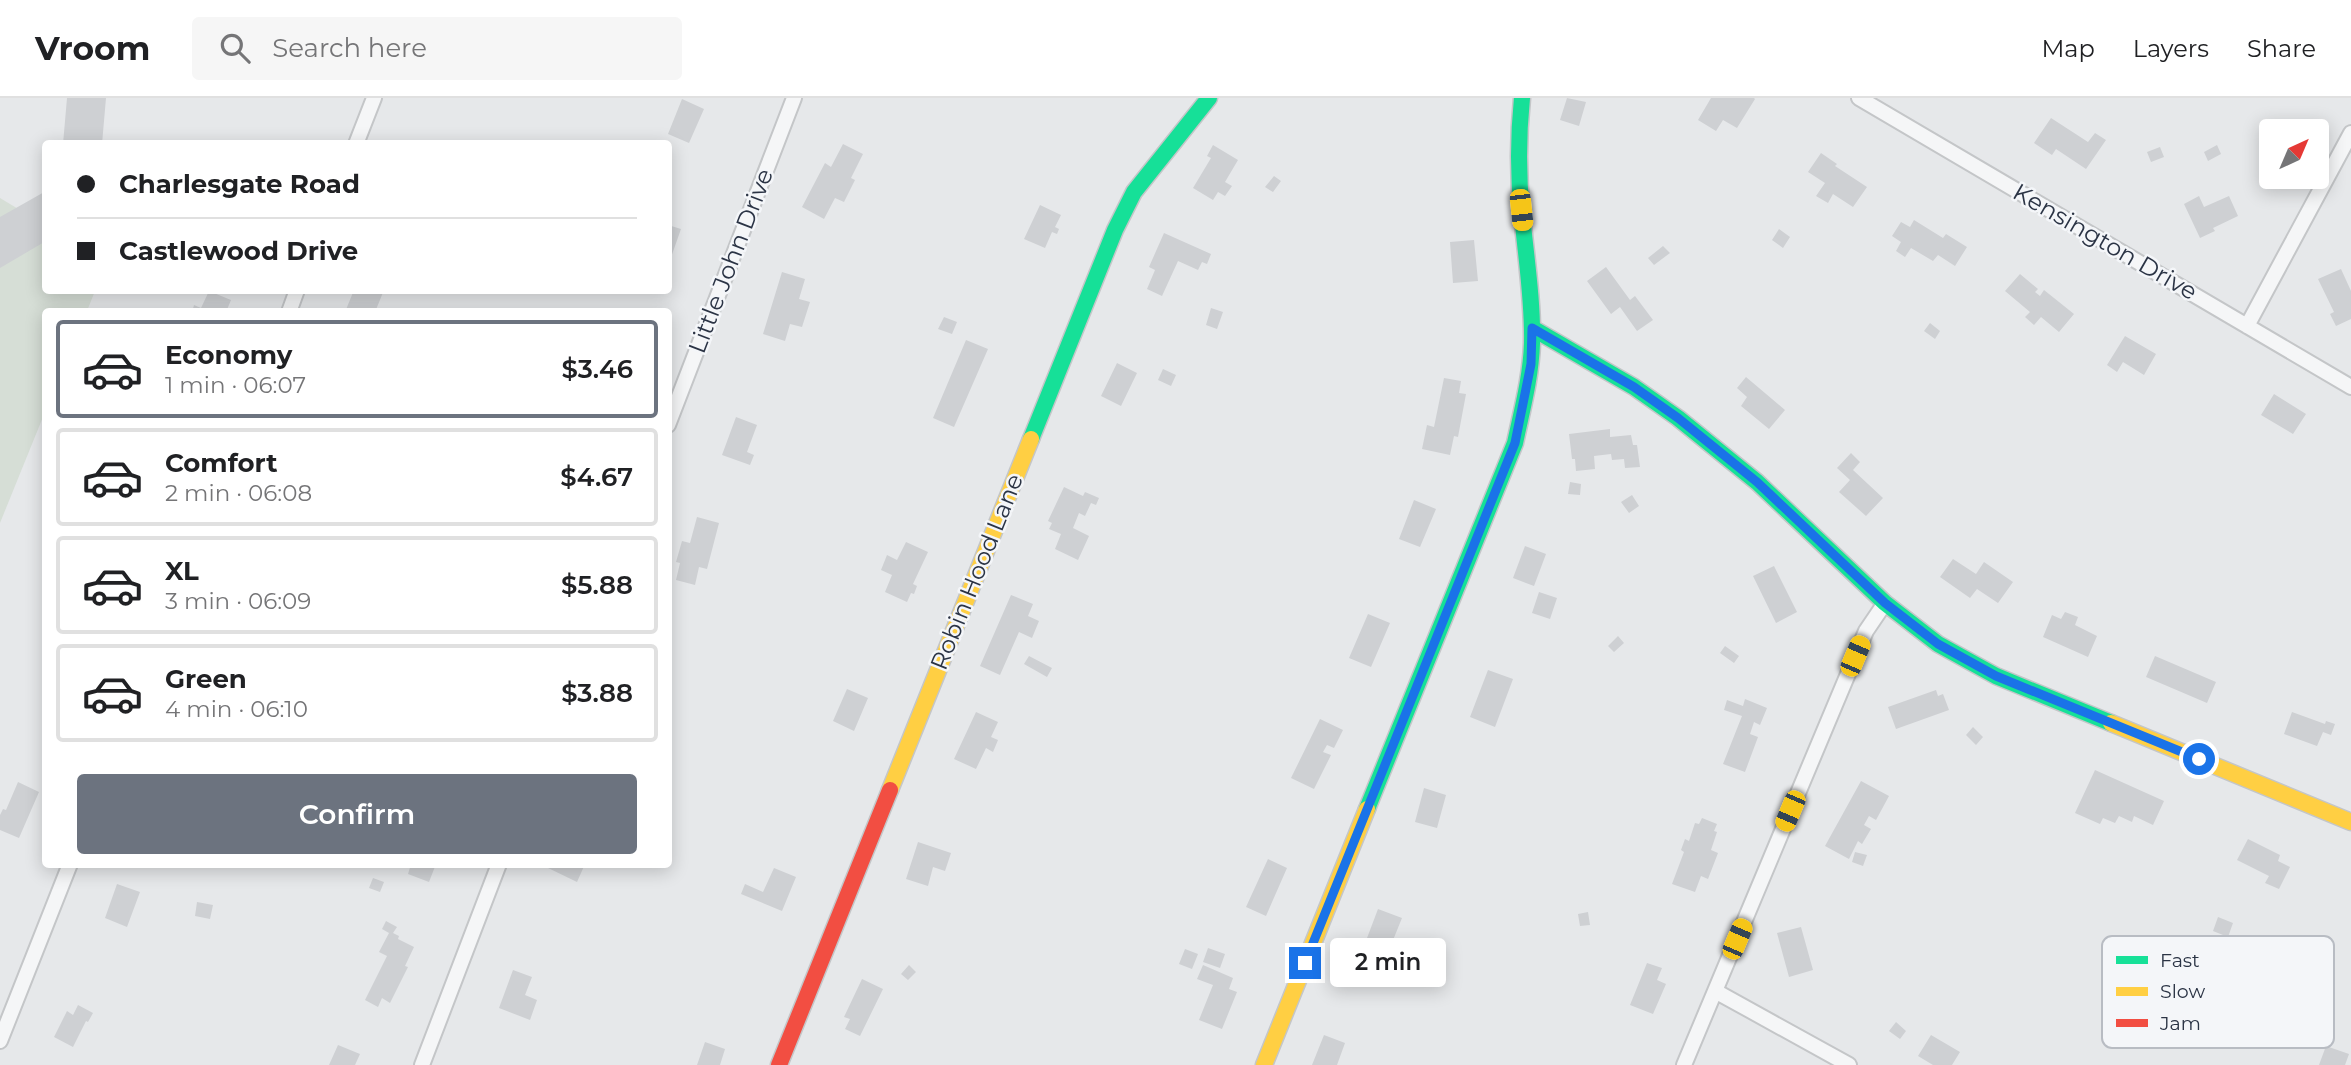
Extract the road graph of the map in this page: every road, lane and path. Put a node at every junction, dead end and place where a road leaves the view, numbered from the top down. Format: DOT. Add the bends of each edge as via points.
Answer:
graph roads {
  1 [pos="374,98"];
  2 [pos="794,98"];
  3 [pos="1209,98"];
  4 [pos="1522,98"];
  5 [pos="1859,98"];
  6 [pos="2351,133"];
  7 [pos="358,140"];
  8 [pos="2247,326"];
  9 [pos="1532,328"];
  10 [pos="2351,387"];
  11 [pos="672,415"];
  12 [pos="1885,603"];
  13 [pos="2351,822"];
  14 [pos="68,868"];
  15 [pos="497,868"];
  16 [pos="1715,991"];
  17 [pos="0,1041"];
  18 [pos="422,1065"];
  19 [pos="779,1065"];
  20 [pos="1264,1065"];
  21 [pos="1684,1065"];
  22 [pos="1849,1065"];
  1 -- 7 [label="street"];
  2 -- 11 [label="street, Little John Drive"];
  3 -- 19 [label="street, Robin Hood Lane" via="1133,192 1115,230"];
  4 -- 9 [label="street" via="1518,186"];
  5 -- 8 [label="street, Kensington Drive"];
  6 -- 8 [label="street"];
  8 -- 10 [label="street, Kensington Drive"];
  9 -- 12 [label="street" via="1678,418 1757,482"];
  9 -- 20 [label="street" via="1531,364 1515,443"];
  12 -- 13 [label="street" via="1938,644 1996,676"];
  12 -- 16 [label="street" via="1866,631"];
  14 -- 17 [label="street"];
  15 -- 18 [label="street"];
  16 -- 21 [label="street"];
  16 -- 22 [label="street"];
}
